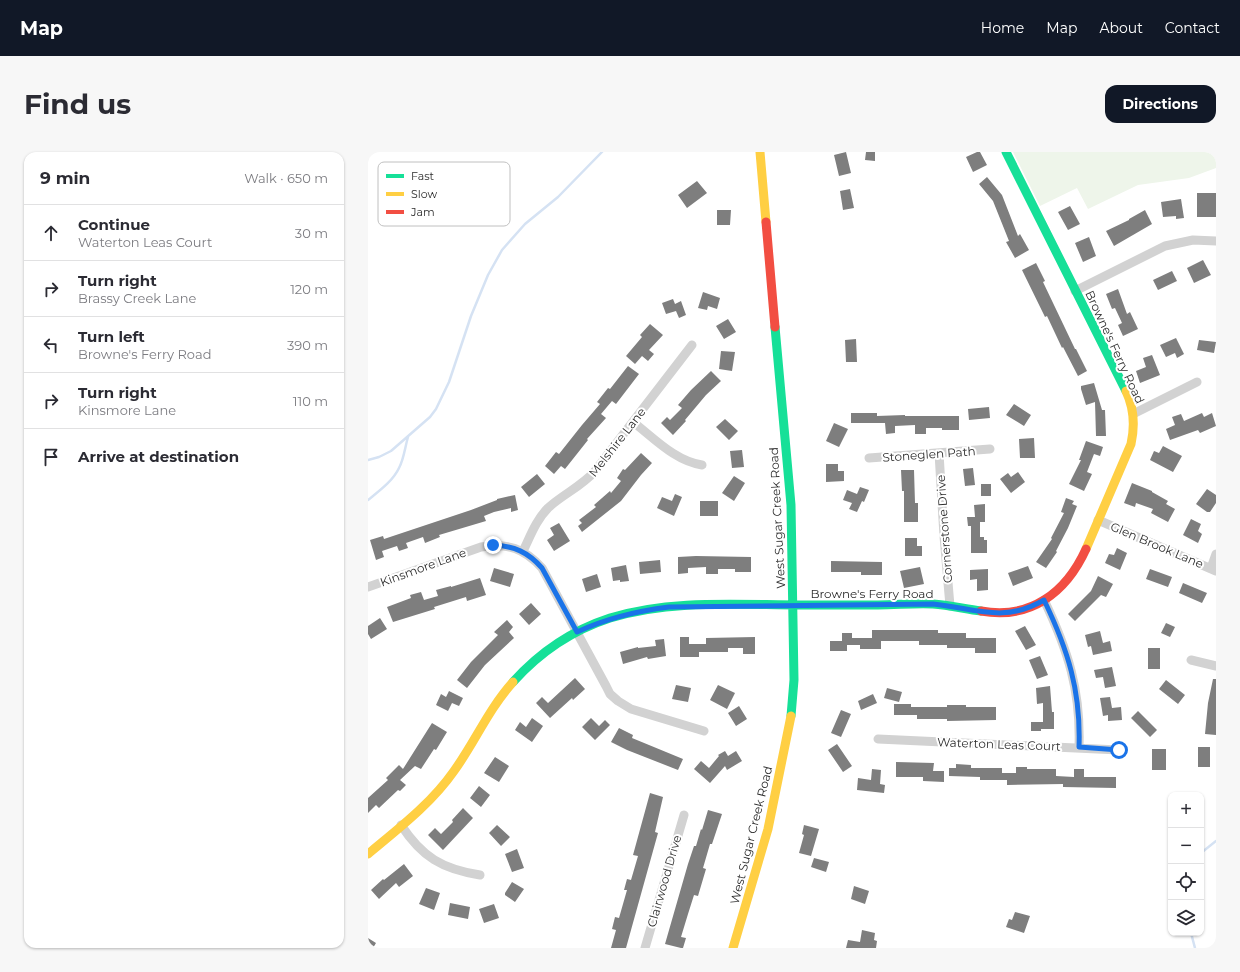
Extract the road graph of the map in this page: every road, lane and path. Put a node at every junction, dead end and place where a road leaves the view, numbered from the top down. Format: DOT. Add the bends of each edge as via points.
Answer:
graph roads {
  1 [pos="760,152"];
  2 [pos="1006,152"];
  3 [pos="1216,241"];
  4 [pos="1075,291"];
  5 [pos="692,345"];
  6 [pos="1197,382"];
  7 [pos="1133,414"];
  8 [pos="633,422"];
  9 [pos="990,449"];
  10 [pos="939,453"];
  11 [pos="868,458"];
  12 [pos="702,465"];
  13 [pos="1098,520"];
  14 [pos="522,551"];
  15 [pos="1216,554"];
  16 [pos="1213,569"];
  17 [pos="368,587"];
  18 [pos="1044,600"];
  19 [pos="794,605"];
  20 [pos="950,606"];
  21 [pos="577,632"];
  22 [pos="1191,660"];
  23 [pos="1216,666"];
  24 [pos="704,731"];
  25 [pos="878,739"];
  26 [pos="1079,747"];
  27 [pos="1119,750"];
  28 [pos="684,815"];
  29 [pos="401,825"];
  30 [pos="368,854"];
  31 [pos="480,875"];
  32 [pos="645,948"];
  33 [pos="733,948"];
  1 -- 19 [label="street, West Sugar Creek Road" via="791,505"];
  2 -- 4 [label="street, Browne's Ferry Road"];
  3 -- 4 [label="street" via="1193,240 1165,246"];
  4 -- 7 [label="street, Browne's Ferry Road" via="1129,398"];
  5 -- 8 [label="street, Melshire Lane"];
  6 -- 7 [label="street"];
  7 -- 13 [label="street, Browne's Ferry Road" via="1134,432 1131,444"];
  8 -- 12 [label="street" via="676,455 686,461"];
  8 -- 14 [label="street, Melshire Lane" via="588,479 549,508 540,518"];
  9 -- 10 [label="street, Stoneglen Path"];
  10 -- 11 [label="street, Stoneglen Path"];
  10 -- 20 [label="street, Cornerstone Drive"];
  13 -- 16 [label="street, Glen Brook Lane"];
  13 -- 18 [label="street, Browne's Ferry Road" via="1072,575"];
  14 -- 17 [label="street, Kinsmore Lane" via="506,546 481,547"];
  14 -- 21 [label="street, Kinsmore Lane" via="531,556 542,568"];
  15 -- 16 [label="street"];
  18 -- 20 [label="street, Browne's Ferry Road" via="1028,608 1000,614"];
  18 -- 26 [label="street" via="1073,675 1078,707"];
  19 -- 20 [label="street, Browne's Ferry Road"];
  19 -- 21 [label="street, Browne's Ferry Road" via="649,609 610,618"];
  19 -- 33 [label="street, West Sugar Creek Road" via="794,680 791,717 768,829"];
  21 -- 24 [label="street, Kinsmore Lane" via="610,694 618,701 631,709"];
  21 -- 29 [label="street, Browne's Ferry Road" via="543,654 511,684 487,716 450,777 427,803"];
  22 -- 23 [label="street"];
  25 -- 26 [label="street, Waterton Leas Court"];
  26 -- 27 [label="street, Waterton Leas Court"];
  28 -- 32 [label="street, Clairwood Drive"];
  29 -- 30 [label="street, Browne's Ferry Road"];
  29 -- 31 [label="street" via="418,848 434,860 454,870"];
}
